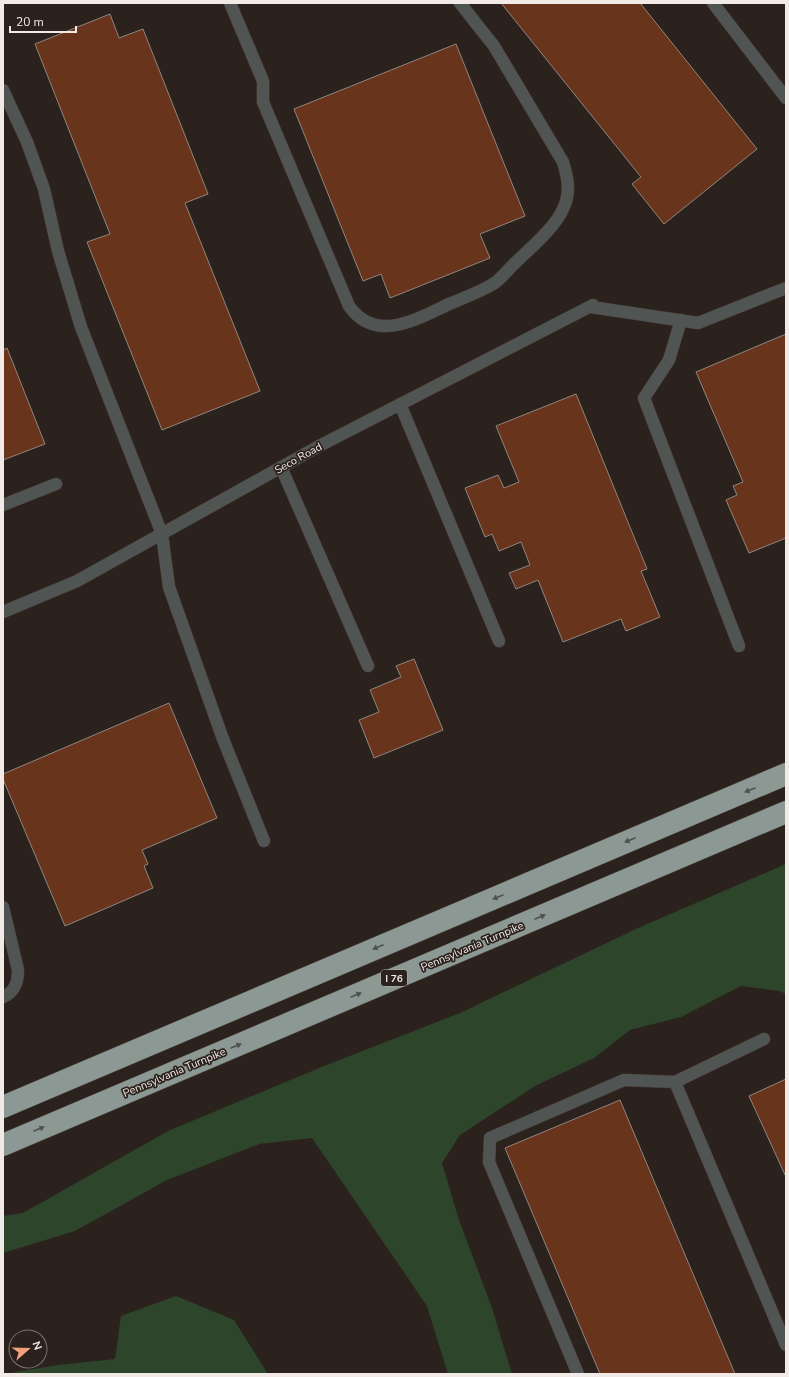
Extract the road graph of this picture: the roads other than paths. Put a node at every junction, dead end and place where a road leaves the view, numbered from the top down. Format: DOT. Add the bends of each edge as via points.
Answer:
graph roads {
  1 [pos="230,3"];
  2 [pos="460,3"];
  3 [pos="713,3"];
  4 [pos="3,90"];
  5 [pos="786,98"];
  6 [pos="786,288"];
  7 [pos="681,320"];
  8 [pos="400,404"];
  9 [pos="281,467"];
  10 [pos="56,484"];
  11 [pos="3,505"];
  12 [pos="162,534"];
  13 [pos="3,612"];
  14 [pos="499,640"];
  15 [pos="739,646"];
  16 [pos="368,666"];
  17 [pos="786,774"];
  18 [pos="786,812"];
  19 [pos="264,841"];
  20 [pos="3,907"];
  21 [pos="3,997"];
  22 [pos="764,1039"];
  23 [pos="675,1082"];
  24 [pos="3,1107"];
  25 [pos="3,1145"];
  26 [pos="786,1346"];
  27 [pos="578,1374"];
  1 -- 2 [label="lane" via="263,81 264,102 349,306 354,314 367,322 385,327 407,323 494,284 555,223 568,194 568,177 563,162 494,46"];
  3 -- 5 [label="lane"];
  4 -- 12 [label="lane" via="27,142 44,189 58,250 81,327"];
  6 -- 7 [label="lane" via="698,323"];
  7 -- 8 [label="lane, Seco Road" via="592,306"];
  7 -- 15 [label="lane" via="669,360 644,398"];
  8 -- 9 [label="lane, Seco Road"];
  8 -- 14 [label="lane"];
  9 -- 12 [label="lane, Seco Road"];
  9 -- 16 [label="lane"];
  10 -- 11 [label="lane"];
  12 -- 13 [label="lane, Seco Road" via="77,581"];
  12 -- 19 [label="lane" via="169,587 222,740"];
  17 -- 24 [label="highway, one-way"];
  25 -- 18 [label="highway, Pennsylvania Turnpike / I 76, one-way"];
  20 -- 21 [label="lane" via="18,979 15,988"];
  22 -- 23 [label="lane"];
  23 -- 26 [label="lane"];
  23 -- 27 [label="lane" via="624,1080 490,1138 489,1162"];
}
